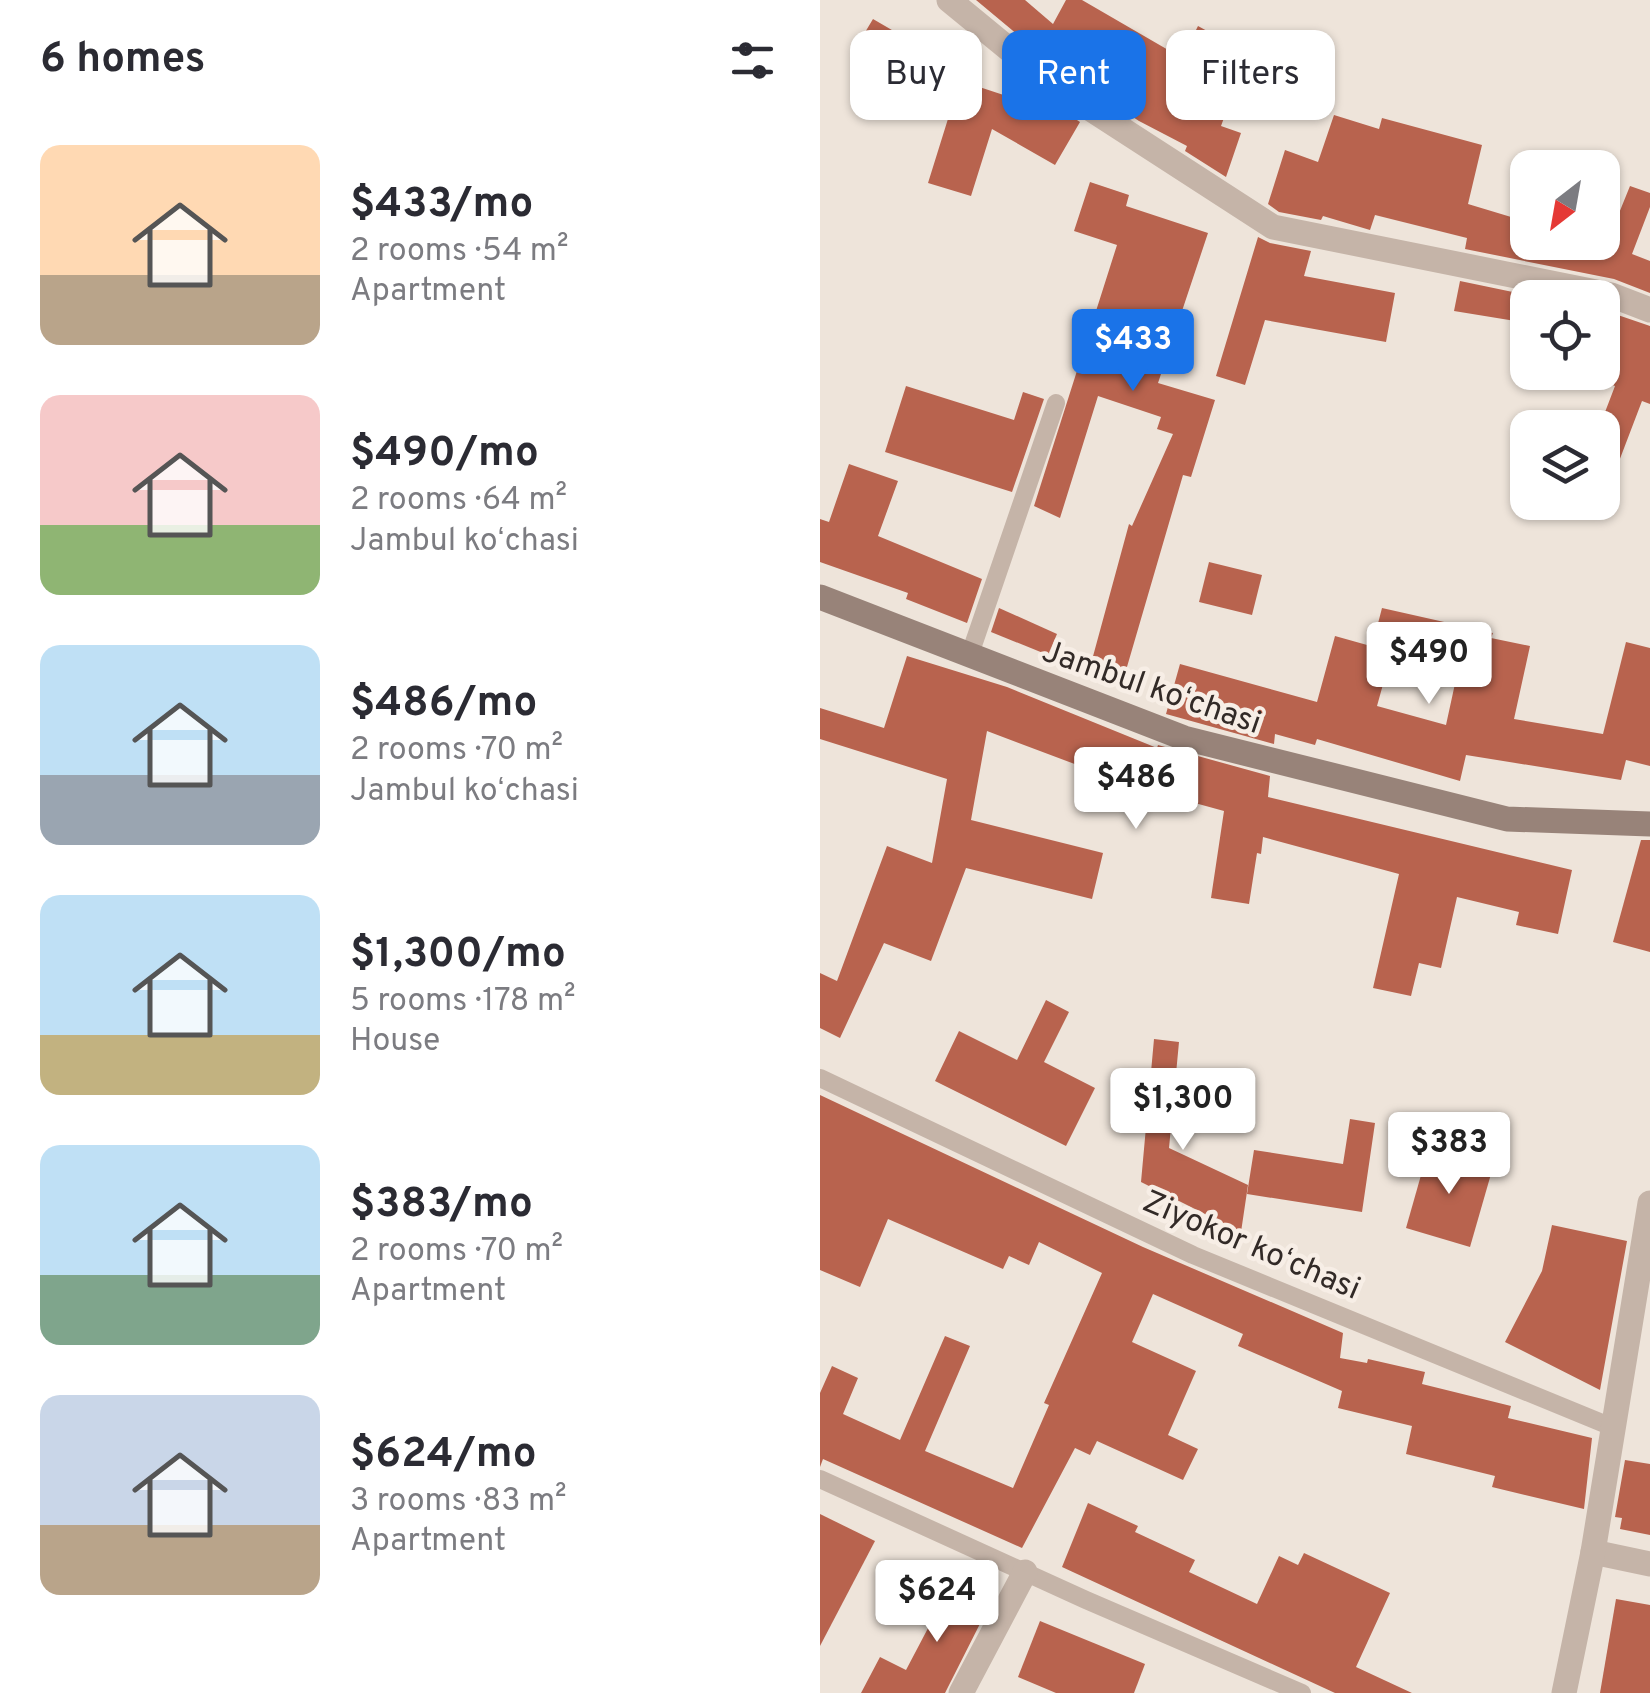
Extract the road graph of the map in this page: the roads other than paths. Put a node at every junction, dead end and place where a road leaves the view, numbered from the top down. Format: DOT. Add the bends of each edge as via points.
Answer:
graph roads {
  1 [pos="950,0"];
  2 [pos="1650,310"];
  3 [pos="1056,403"];
  4 [pos="820,597"];
  5 [pos="970,657"];
  6 [pos="1650,824"];
  7 [pos="820,1078"];
  8 [pos="1650,1203"];
  9 [pos="1612,1427"];
  10 [pos="820,1479"];
  11 [pos="1592,1552"];
  12 [pos="1650,1564"];
  13 [pos="1025,1572"];
  14 [pos="961,1693"];
  15 [pos="1302,1693"];
  16 [pos="1564,1693"];
  1 -- 2 [label="street" via="1048,82 1273,227 1611,294"];
  3 -- 5 [label="lane"];
  4 -- 5 [label="street, Jambul koʻchasi"];
  5 -- 6 [label="street, Jambul koʻchasi" via="1184,738 1507,819"];
  7 -- 9 [label="lane, Ziyokor koʻchasi" via="1193,1255"];
  8 -- 9 [label="street"];
  9 -- 11 [label="street"];
  10 -- 13 [label="lane"];
  11 -- 12 [label="street"];
  11 -- 16 [label="street"];
  13 -- 14 [label="street"];
  13 -- 15 [label="lane"];
}
